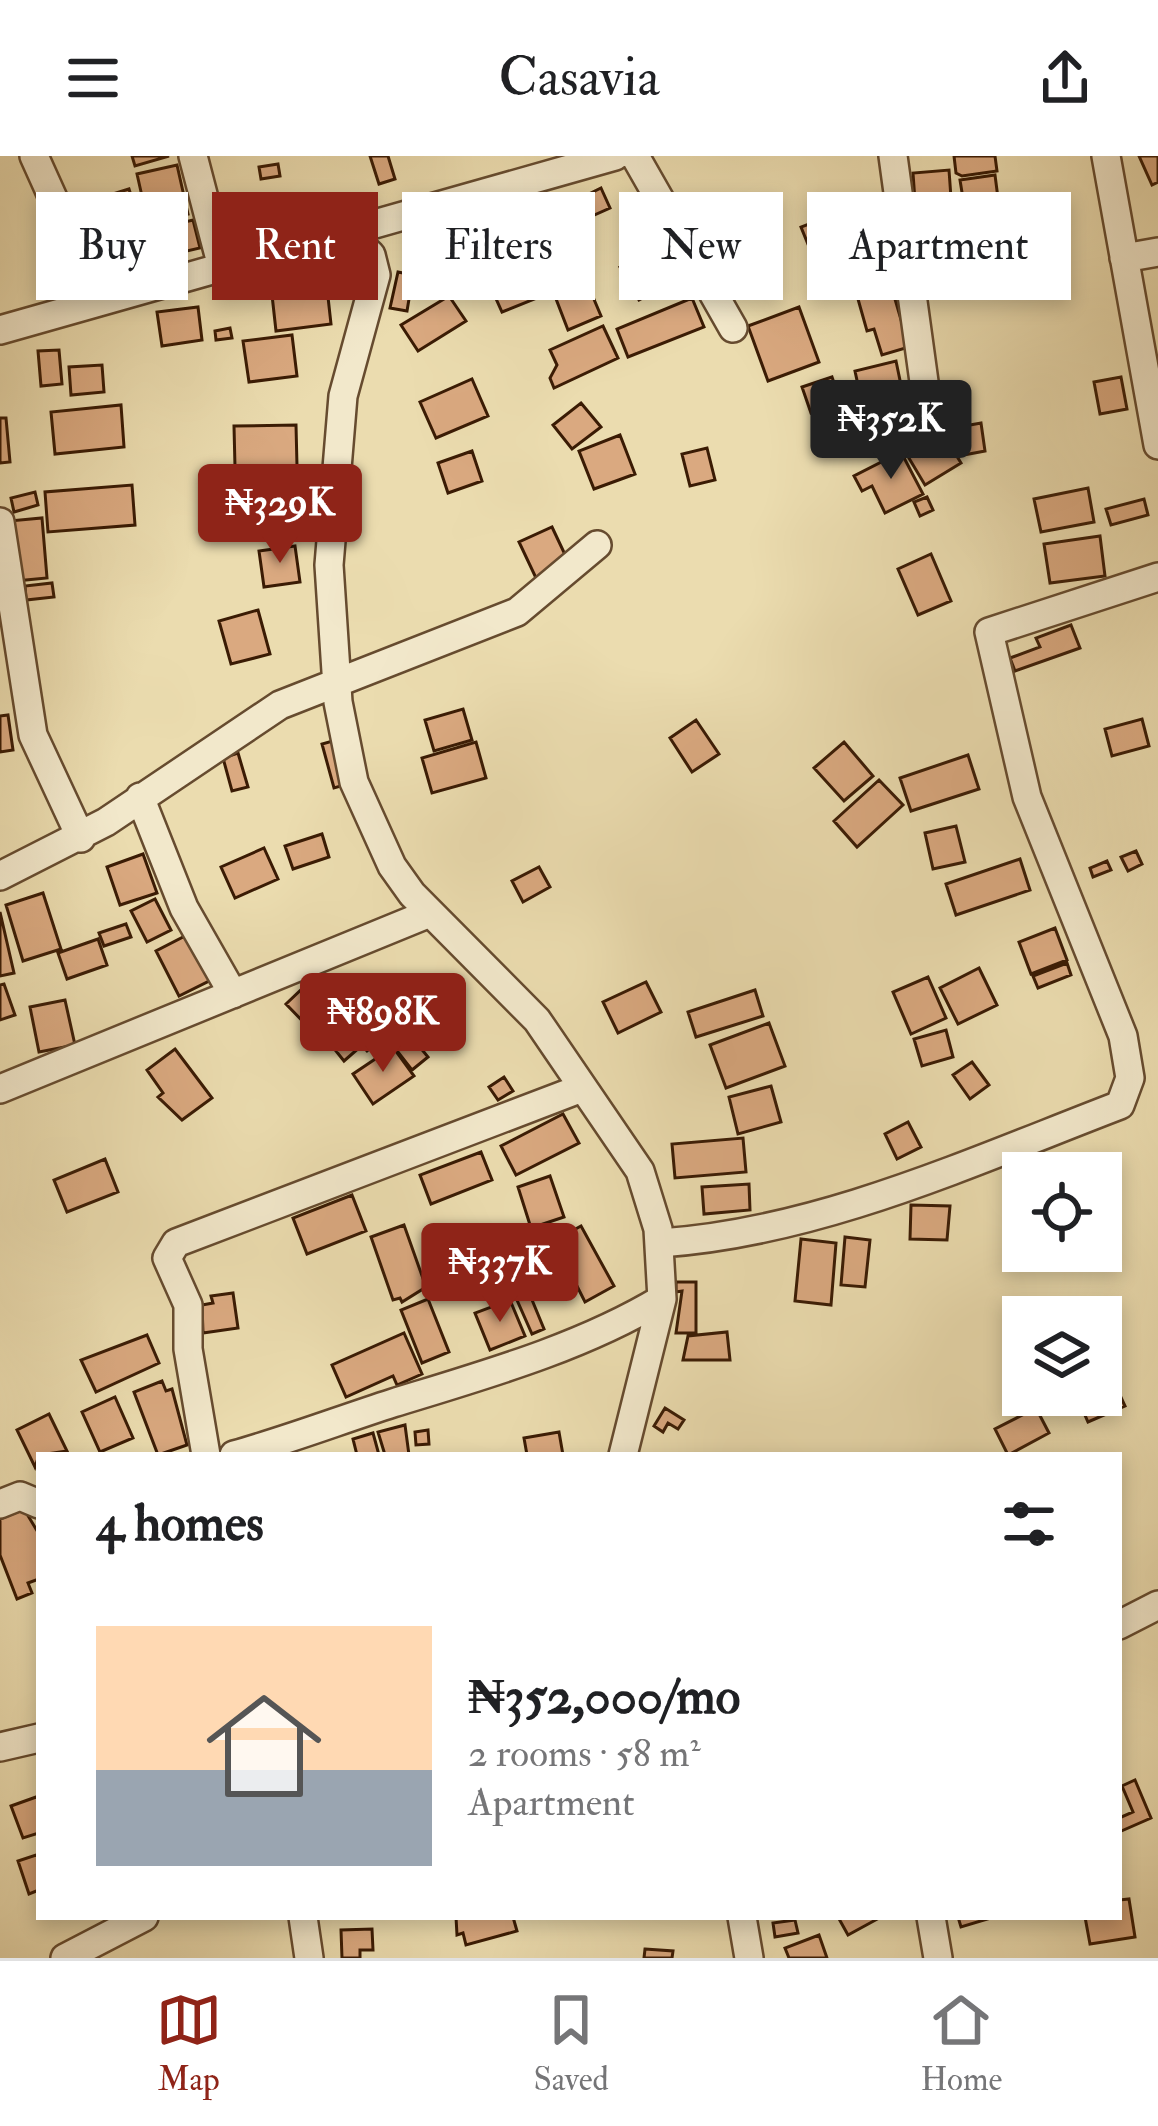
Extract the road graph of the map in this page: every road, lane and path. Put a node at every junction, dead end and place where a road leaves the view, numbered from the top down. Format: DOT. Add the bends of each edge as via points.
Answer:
graph roads {
  1 [pos="34,156"];
  2 [pos="193,156"];
  3 [pos="615,156"];
  4 [pos="635,156"];
  5 [pos="893,156"];
  6 [pos="1106,156"];
  7 [pos="50,192"];
  8 [pos="386,219"];
  9 [pos="378,222"];
  10 [pos="212,229"];
  11 [pos="378,238"];
  12 [pos="1158,252"];
  13 [pos="1124,258"];
  14 [pos="103,300"];
  15 [pos="369,300"];
  16 [pos="733,328"];
  17 [pos="0,330"];
  18 [pos="925,389"];
  19 [pos="1158,445"];
  20 [pos="0,522"];
  21 [pos="597,545"];
  22 [pos="1158,578"];
  23 [pos="338,679"];
  24 [pos="140,797"];
  25 [pos="81,838"];
  26 [pos="0,876"];
  27 [pos="430,913"];
  28 [pos="233,994"];
  29 [pos="582,1088"];
  30 [pos="0,1089"];
  31 [pos="661,1243"];
  32 [pos="662,1299"];
  33 [pos="205,1452"];
  34 [pos="246,1452"];
  35 [pos="623,1452"];
  36 [pos="36,1503"];
  37 [pos="0,1504"];
  38 [pos="1158,1605"];
  39 [pos="1122,1623"];
  40 [pos="36,1739"];
  41 [pos="0,1747"];
  42 [pos="138,1920"];
  43 [pos="303,1920"];
  44 [pos="743,1920"];
  45 [pos="932,1920"];
  46 [pos="65,1958"];
  47 [pos="309,1958"];
  48 [pos="749,1958"];
  49 [pos="938,1958"];
  1 -- 7 [label="street"];
  2 -- 10 [label="street"];
  3 -- 8 [label="street"];
  4 -- 16 [label="street"];
  5 -- 18 [label="street"];
  6 -- 13 [label="street"];
  8 -- 9 [label="street"];
  8 -- 11 [label="street"];
  12 -- 13 [label="street"];
  13 -- 19 [label="street"];
  14 -- 17 [label="street"];
  15 -- 23 [label="street" via="343,396 334,476 328,565"];
  20 -- 25 [label="street" via="32,736"];
  21 -- 23 [label="street" via="517,612"];
  22 -- 31 [label="street" via="989,632 1027,797 1123,1036 1130,1078 1120,1106 858,1202 735,1238"];
  23 -- 24 [label="street" via="280,705"];
  23 -- 27 [label="street" via="354,782 392,866"];
  24 -- 25 [label="street"];
  24 -- 28 [label="street" via="184,908"];
  25 -- 26 [label="street"];
  27 -- 28 [label="street"];
  27 -- 29 [label="street" via="537,1020"];
  28 -- 30 [label="street"];
  29 -- 31 [label="street" via="640,1171"];
  29 -- 33 [label="street" via="176,1243 166,1258 188,1305"];
  31 -- 32 [label="street"];
  32 -- 34 [label="street" via="626,1322 537,1355"];
  32 -- 35 [label="street"];
  36 -- 37 [label="street" via="20,1496"];
  38 -- 39 [label="street"];
  40 -- 41 [label="street"];
  42 -- 46 [label="street"];
  43 -- 47 [label="street"];
  44 -- 48 [label="street"];
  45 -- 49 [label="street"];
}
